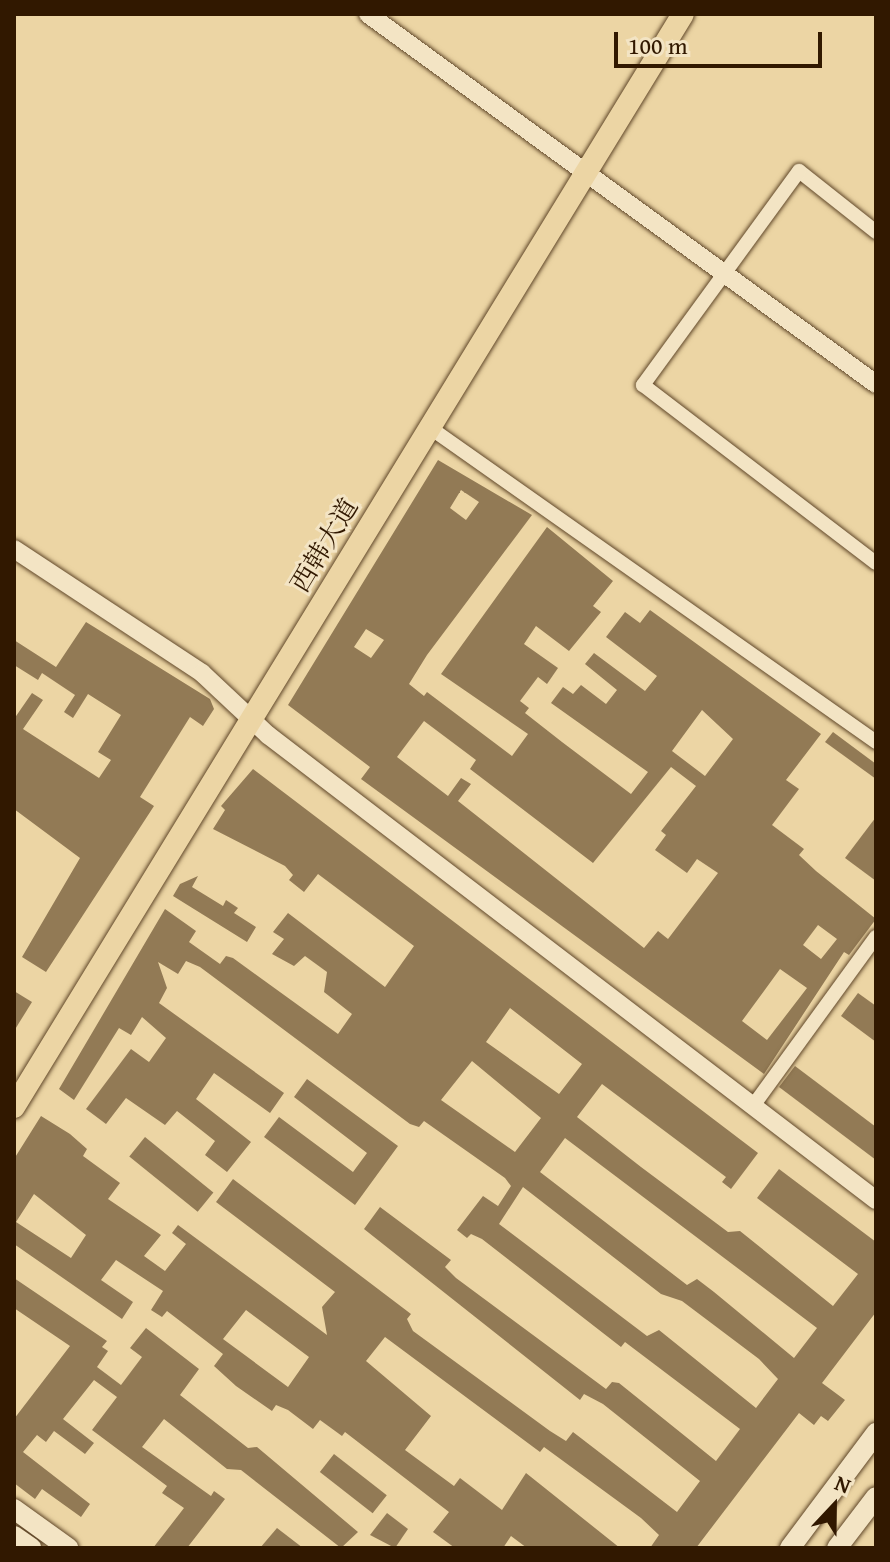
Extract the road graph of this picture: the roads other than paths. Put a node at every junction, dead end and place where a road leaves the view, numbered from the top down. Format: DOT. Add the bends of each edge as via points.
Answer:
graph roads {
  1 [pos="368,14"];
  2 [pos="669,14"];
  3 [pos="683,14"];
  4 [pos="583,166"];
  5 [pos="876,232"];
  6 [pos="726,271"];
  7 [pos="876,384"];
  8 [pos="429,427"];
  9 [pos="14,549"];
  10 [pos="876,563"];
  11 [pos="248,712"];
  12 [pos="876,742"];
  13 [pos="876,937"];
  14 [pos="14,1086"];
  15 [pos="753,1106"];
  16 [pos="14,1107"];
  17 [pos="876,1200"];
  18 [pos="876,1433"];
  19 [pos="876,1497"];
  20 [pos="14,1509"];
  21 [pos="14,1536"];
  22 [pos="31,1548"];
  23 [pos="68,1548"];
  24 [pos="790,1548"];
  25 [pos="837,1548"];
  1 -- 4 [label="street"];
  2 -- 4 [label="main road, 西韩大道"];
  3 -- 4 [label="main road, 西韩大道"];
  4 -- 6 [label="street"];
  4 -- 8 [label="main road, 西韩大道"];
  4 -- 11 [label="main road, 西韩大道"];
  5 -- 6 [label="street" via="799,171"];
  6 -- 7 [label="street"];
  6 -- 10 [label="street" via="643,385"];
  8 -- 11 [label="main road, 西韩大道"];
  8 -- 12 [label="street"];
  9 -- 11 [label="street" via="202,673"];
  11 -- 14 [label="main road, 西韩大道"];
  11 -- 15 [label="street" via="268,735"];
  11 -- 16 [label="main road, 西韩大道"];
  13 -- 15 [label="street"];
  15 -- 17 [label="street"];
  18 -- 24 [label="main road"];
  19 -- 25 [label="main road"];
  20 -- 23 [label="main road"];
  21 -- 22 [label="main road"];
}
